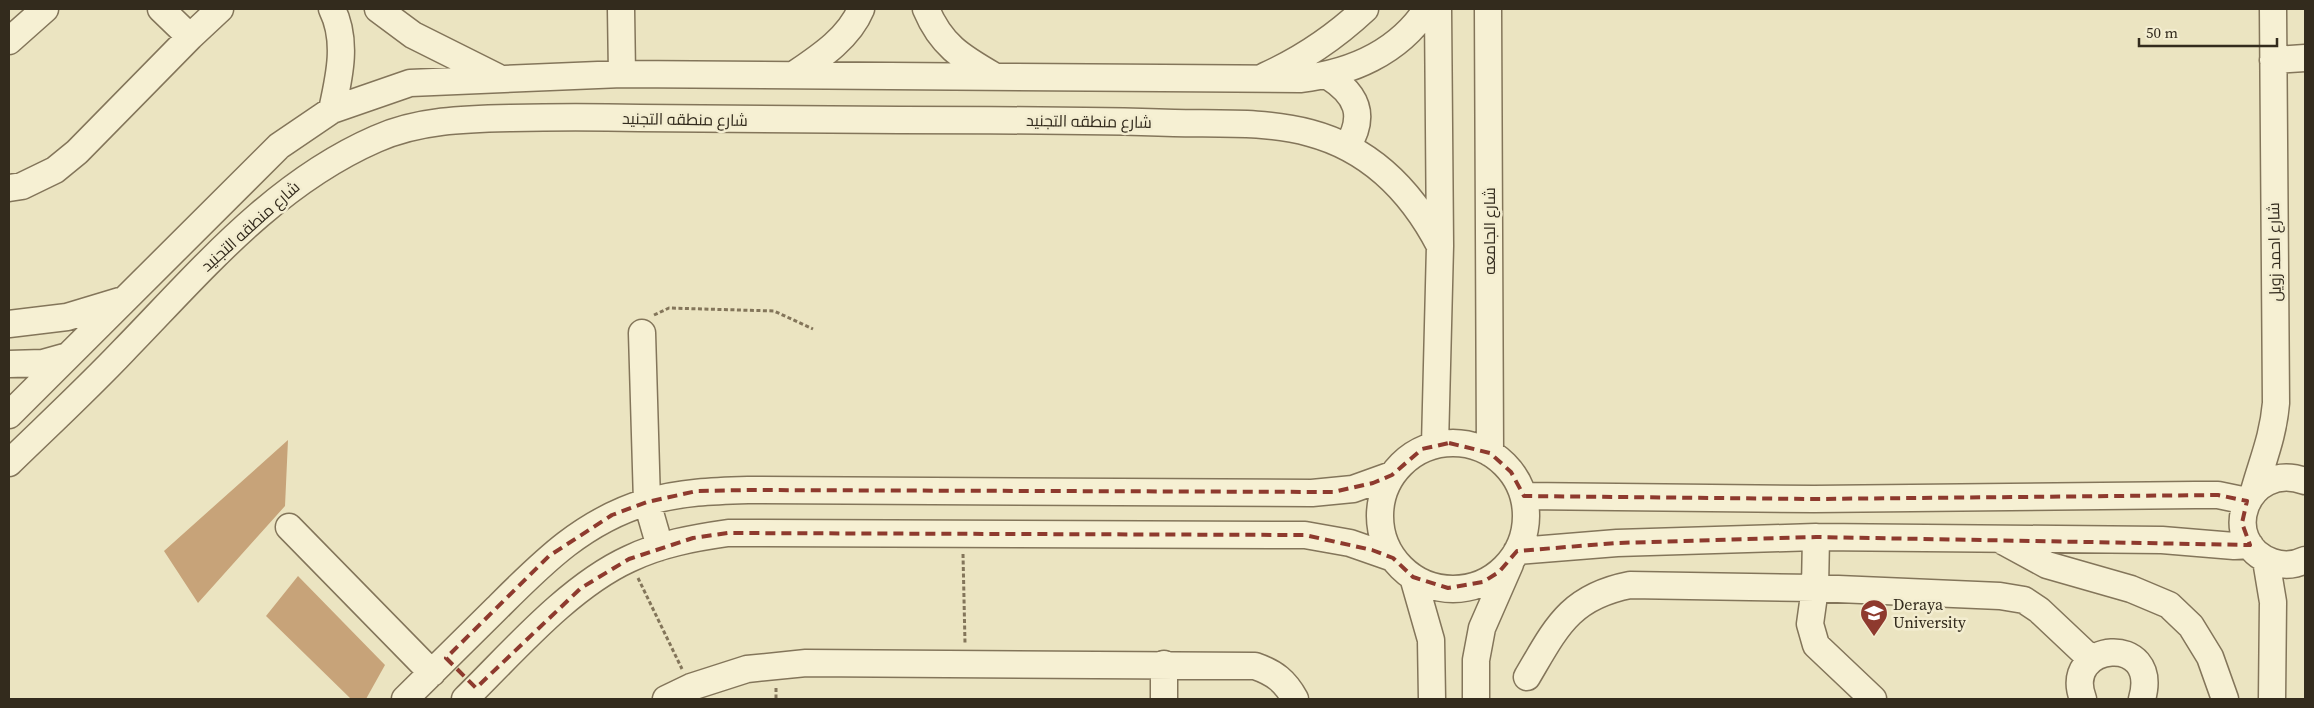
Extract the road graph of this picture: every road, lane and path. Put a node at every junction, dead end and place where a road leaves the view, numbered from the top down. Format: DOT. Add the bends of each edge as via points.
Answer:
graph roads {
  1 [pos="45,9"];
  2 [pos="161,9"];
  3 [pos="220,9"];
  4 [pos="332,9"];
  5 [pos="378,9"];
  6 [pos="621,9"];
  7 [pos="861,9"];
  8 [pos="926,9"];
  9 [pos="1365,9"];
  10 [pos="1427,9"];
  11 [pos="1438,9"];
  12 [pos="1488,9"];
  13 [pos="2274,9"];
  14 [pos="190,37"];
  15 [pos="9,41"];
  16 [pos="2305,58"];
  17 [pos="2272,60"];
  18 [pos="622,74"];
  19 [pos="796,74"];
  20 [pos="560,76"];
  21 [pos="1328,76"];
  22 [pos="997,77"];
  23 [pos="500,79"];
  24 [pos="1258,79"];
  25 [pos="332,110"];
  26 [pos="560,116"];
  27 [pos="1347,147"];
  28 [pos="9,188"];
  29 [pos="1440,246"];
  30 [pos="126,299"];
  31 [pos="9,324"];
  32 [pos="813,329"];
  33 [pos="642,333"];
  34 [pos="68,356"];
  35 [pos="9,364"];
  36 [pos="9,415"];
  37 [pos="1435,445"];
  38 [pos="1490,453"];
  39 [pos="9,463"];
  40 [pos="1392,475"];
  41 [pos="2305,481"];
  42 [pos="981,491"];
  43 [pos="1524,496"];
  44 [pos="2250,496"];
  45 [pos="2141,497"];
  46 [pos="647,502"];
  47 [pos="289,527"];
  48 [pos="972,533"];
  49 [pos="1816,536"];
  50 [pos="1998,538"];
  51 [pos="2138,540"];
  52 [pos="660,546"];
  53 [pos="2258,552"];
  54 [pos="1514,555"];
  55 [pos="1393,558"];
  56 [pos="629,559"];
  57 [pos="2305,560"];
  58 [pos="1413,577"];
  59 [pos="1815,588"];
  60 [pos="2092,659"];
  61 [pos="965,662"];
  62 [pos="1164,664"];
  63 [pos="439,665"];
  64 [pos="1527,678"];
  65 [pos="691,687"];
  66 [pos="470,694"];
  67 [pos="405,699"];
  68 [pos="666,699"];
  69 [pos="1164,699"];
  70 [pos="1295,699"];
  71 [pos="1432,699"];
  72 [pos="1476,699"];
  73 [pos="1873,699"];
  74 [pos="2083,699"];
  75 [pos="2142,699"];
  76 [pos="2225,699"];
  77 [pos="2272,699"];
  1 -- 15 [label="street"];
  2 -- 14 [label="street"];
  3 -- 14 [label="street"];
  4 -- 25 [label="street" via="340,38 340,69"];
  5 -- 23 [label="street" via="413,35"];
  6 -- 18 [label="street"];
  7 -- 19 [label="street" via="829,50"];
  8 -- 22 [label="street" via="945,43"];
  9 -- 24 [label="street" via="1326,42 1282,69"];
  10 -- 21 [label="street, شارع منطقه التجنيد" via="1393,46 1362,64"];
  11 -- 29 [label="street"];
  12 -- 38 [label="street, شارع الجامعه"];
  13 -- 17 [label="street, شارع احمد زويل"];
  14 -- 28 [label="street" via="77,152 55,170 22,186"];
  16 -- 17 [label="street"];
  17 -- 44 [label="street, شارع احمد زويل" via="2276,402 2270,446"];
  18 -- 19 [label="street, شارع منطقه التجنيد"];
  18 -- 20 [label="street, شارع منطقه التجنيد"];
  19 -- 22 [label="street, شارع منطقه التجنيد"];
  20 -- 23 [label="street, شارع منطقه التجنيد"];
  20 -- 26 [label="street"];
  21 -- 24 [label="street, شارع منطقه التجنيد"];
  21 -- 27 [label="street" via="1345,88 1356,105 1357,125"];
  22 -- 24 [label="street, شارع منطقه التجنيد"];
  23 -- 25 [label="street, شارع منطقه التجنيد" via="410,83"];
  25 -- 30 [label="street, شارع منطقه التجنيد" via="279,146"];
  26 -- 27 [label="street, شارع منطقه التجنيد" via="756,120 1085,120 1273,126 1311,133"];
  26 -- 39 [label="street, شارع منطقه التجنيد" via="419,124 339,156 300,181 253,219"];
  27 -- 29 [label="street, شارع منطقه التجنيد" via="1378,167 1412,199"];
  29 -- 37 [label="street"];
  30 -- 31 [label="street" via="67,318"];
  30 -- 34 [label="street, شارع منطقه التجنيد"];
  32 -- 33 [label="path" via="774,311 669,308 648,320"];
  33 -- 46 [label="street"];
  34 -- 35 [label="street" via="43,363"];
  34 -- 36 [label="street, شارع منطقه التجنيد"];
  37 -- 38 [label="street" via="1463,443"];
  37 -- 40 [label="street" via="1410,456"];
  38 -- 43 [label="street" via="1511,472"];
  40 -- 42 [label="street" via="1353,489 1319,493"];
  40 -- 55 [label="street" via="1384,490 1380,525"];
  41 -- 44 [label="street" via="2284,477 2262,484"];
  42 -- 46 [label="street" via="697,491"];
  42 -- 48 [label="street"];
  43 -- 45 [label="street" via="1814,499"];
  43 -- 54 [label="street" via="1526,524"];
  44 -- 45 [label="street"];
  44 -- 53 [label="street, شارع احمد زويل" via="2242,523 2244,534"];
  45 -- 51 [label="street"];
  46 -- 52 [label="street"];
  46 -- 63 [label="street" via="612,515 550,556"];
  47 -- 63 [label="street"];
  48 -- 52 [label="street" via="728,533"];
  48 -- 55 [label="street" via="1305,535 1350,543"];
  48 -- 61 [label="path"];
  49 -- 50 [label="street"];
  49 -- 54 [label="street" via="1617,543"];
  49 -- 59 [label="street"];
  50 -- 51 [label="street"];
  50 -- 76 [label="street" via="2047,564 2131,589 2170,605 2191,626 2210,657"];
  51 -- 53 [label="street" via="2234,546"];
  52 -- 56 [label="street"];
  53 -- 57 [label="street" via="2289,565"];
  53 -- 77 [label="street" via="2272,602"];
  54 -- 58 [label="street" via="1499,572 1466,588 1439,587"];
  54 -- 72 [label="street" via="1482,628 1476,660"];
  55 -- 58 [label="street"];
  56 -- 65 [label="path"];
  56 -- 66 [label="street" via="581,588"];
  58 -- 71 [label="street" via="1431,640"];
  59 -- 60 [label="street" via="2000,596 2024,600"];
  59 -- 64 [label="street" via="1630,585 1611,589 1577,606 1563,620"];
  59 -- 73 [label="street" via="1810,624 1816,645"];
  60 -- 74 [label="street" via="2080,679"];
  60 -- 75 [label="street" via="2113,651 2134,659 2146,679"];
  61 -- 62 [label="street"];
  61 -- 65 [label="street" via="776,664 747,669"];
  62 -- 69 [label="street"];
  62 -- 70 [label="street" via="1255,666 1272,672 1286,684"];
  63 -- 66 [label="street"];
  63 -- 67 [label="street"];
  65 -- 68 [label="street"];
}
